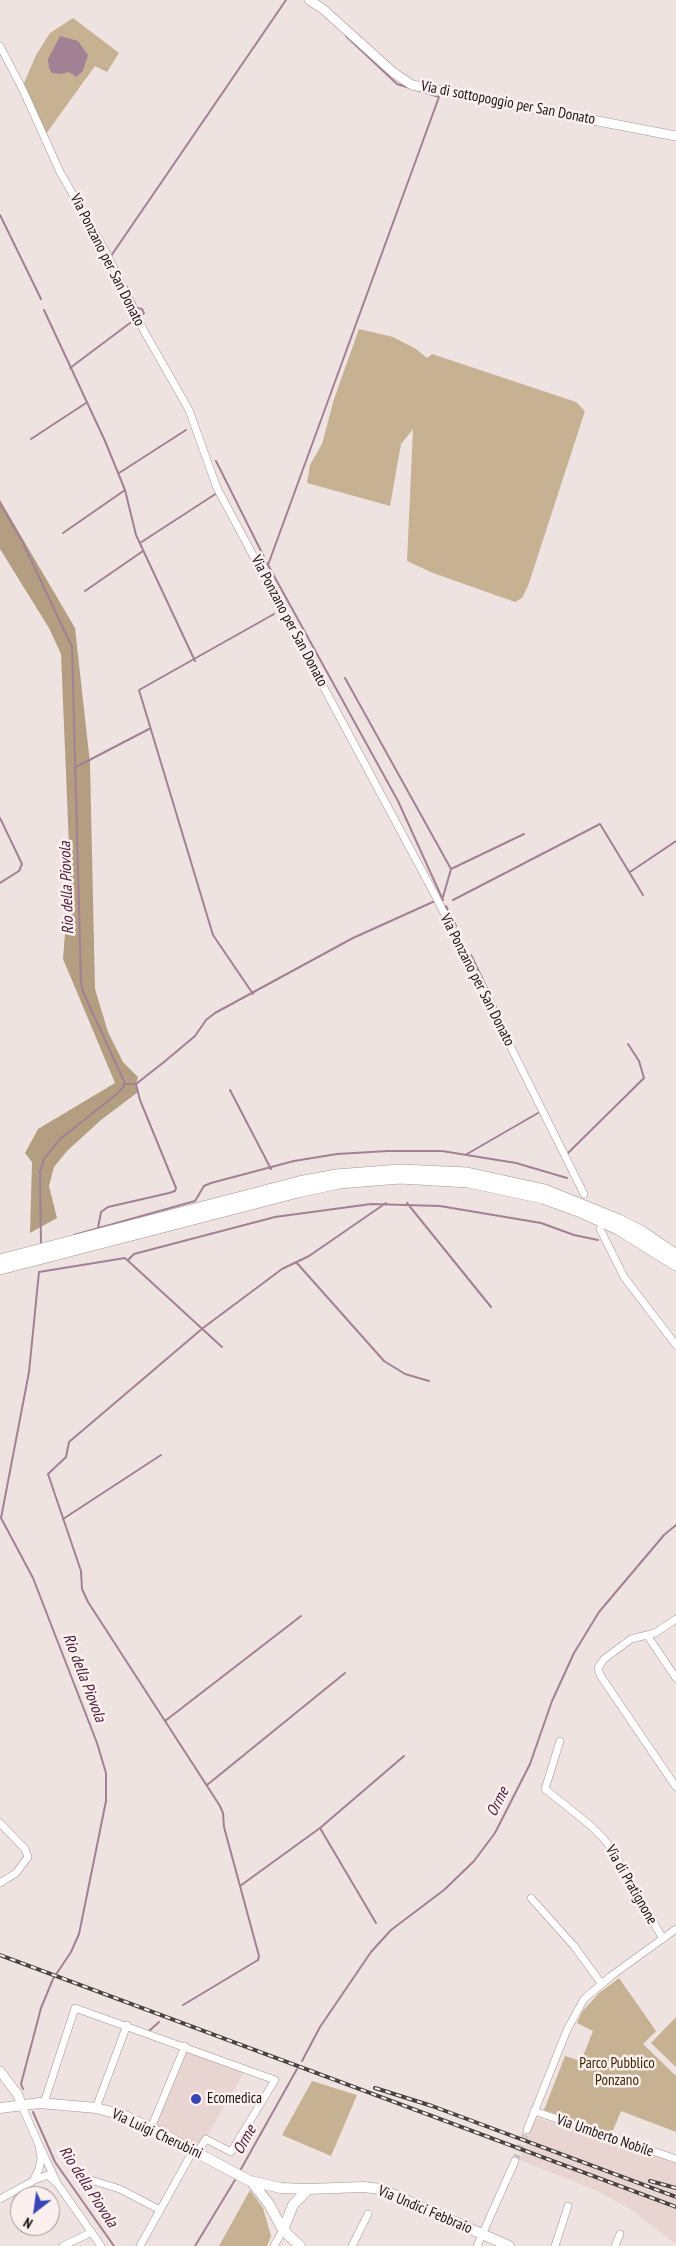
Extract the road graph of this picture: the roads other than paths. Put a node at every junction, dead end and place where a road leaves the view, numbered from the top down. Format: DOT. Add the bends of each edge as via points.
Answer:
graph roads {
  1 [pos="310,0"];
  2 [pos="0,46"];
  3 [pos="676,136"];
  4 [pos="584,1194"];
  5 [pos="600,1229"];
  6 [pos="676,1255"];
  7 [pos="0,1260"];
  8 [pos="676,1265"];
  9 [pos="0,1269"];
  10 [pos="676,1345"];
  11 [pos="676,1619"];
  12 [pos="647,1635"];
  13 [pos="676,1678"];
  14 [pos="560,1741"];
  15 [pos="676,1787"];
  16 [pos="0,1823"];
  17 [pos="0,1883"];
  18 [pos="531,1898"];
  19 [pos="676,1929"];
  20 [pos="663,1939"];
  21 [pos="601,1983"];
  22 [pos="127,2026"];
  23 [pos="185,2046"];
  24 [pos="0,2070"];
  25 [pos="44,2103"];
  26 [pos="22,2106"];
  27 [pos="0,2108"];
  28 [pos="96,2108"];
  29 [pos="534,2111"];
  30 [pos="151,2128"];
  31 [pos="527,2130"];
  32 [pos="39,2145"];
  33 [pos="195,2152"];
  34 [pos="676,2160"];
  35 [pos="515,2161"];
  36 [pos="78,2176"];
  37 [pos="250,2180"];
  38 [pos="33,2181"];
  39 [pos="56,2182"];
  40 [pos="308,2189"];
  41 [pos="0,2199"];
  42 [pos="568,2206"];
  43 [pos="160,2210"];
  44 [pos="368,2214"];
  45 [pos="283,2230"];
  46 [pos="92,2232"];
  47 [pos="481,2234"];
  48 [pos="620,2234"];
  49 [pos="63,2246"];
  50 [pos="101,2246"];
  51 [pos="140,2246"];
  52 [pos="274,2246"];
  53 [pos="300,2246"];
  54 [pos="352,2246"];
  55 [pos="477,2246"];
  56 [pos="509,2246"];
  57 [pos="555,2246"];
  58 [pos="615,2246"];
  1 -- 3 [label="street, Via di sottopoggio per San Donato" via="394,73 412,84"];
  2 -- 4 [label="street, Via Ponzano per San Donato" via="60,172 189,410 219,492 437,900"];
  5 -- 10 [label="street" via="624,1277"];
  6 -- 7 [label="highway" via="619,1220 545,1190 467,1174 400,1170 336,1175 299,1182"];
  8 -- 9 [label="highway" via="618,1229 543,1198 469,1182 400,1178 311,1189"];
  11 -- 12 [label="street" via="658,1632"];
  12 -- 13 [label="street"];
  12 -- 15 [label="street" via="631,1639 600,1663 600,1675"];
  14 -- 20 [label="street, Via di Pratignone" via="544,1789 603,1838"];
  16 -- 17 [label="street" via="25,1849 28,1857 16,1872"];
  18 -- 21 [label="street" via="574,1946"];
  19 -- 20 [label="street, Via di Pratignone"];
  20 -- 21 [label="street, Via di Pratignone"];
  21 -- 29 [label="street, Via di Pratignone" via="573,2016"];
  22 -- 23 [label="street"];
  22 -- 25 [label="street" via="75,2008"];
  22 -- 28 [label="street"];
  23 -- 30 [label="street"];
  23 -- 33 [label="street" via="275,2080 231,2152 206,2139"];
  24 -- 26 [label="street"];
  25 -- 26 [label="main road, Via Luigi Cherubini"];
  25 -- 28 [label="main road, Via Luigi Cherubini"];
  26 -- 27 [label="main road, Via Luigi Cherubini"];
  26 -- 32 [label="street"];
  28 -- 30 [label="main road, Via Luigi Cherubini"];
  29 -- 31 [label="street, Via di Pratignone"];
  29 -- 34 [label="street, Via Umberto Nobile"];
  30 -- 33 [label="main road, Via Luigi Cherubini"];
  32 -- 38 [label="street" via="41,2159"];
  32 -- 39 [label="street"];
  33 -- 37 [label="main road, Via Luigi Cherubini"];
  33 -- 43 [label="street"];
  35 -- 47 [label="street"];
  36 -- 43 [label="street" via="120,2188"];
  37 -- 40 [label="main road, Via Undici Febbraio" via="281,2188"];
  37 -- 45 [label="main road" via="270,2204"];
  38 -- 39 [label="street" via="48,2175"];
  38 -- 41 [label="street"];
  39 -- 46 [label="street"];
  40 -- 45 [label="main road" via="296,2200"];
  40 -- 47 [label="main road, Via Undici Febbraio" via="334,2186 381,2189"];
  42 -- 57 [label="street"];
  43 -- 51 [label="street"];
  44 -- 54 [label="street"];
  45 -- 52 [label="street"];
  45 -- 53 [label="main road"];
  46 -- 49 [label="street"];
  46 -- 50 [label="street"];
  47 -- 55 [label="street"];
  47 -- 56 [label="main road, Via Undici Febbraio"];
  48 -- 58 [label="street"];
}
